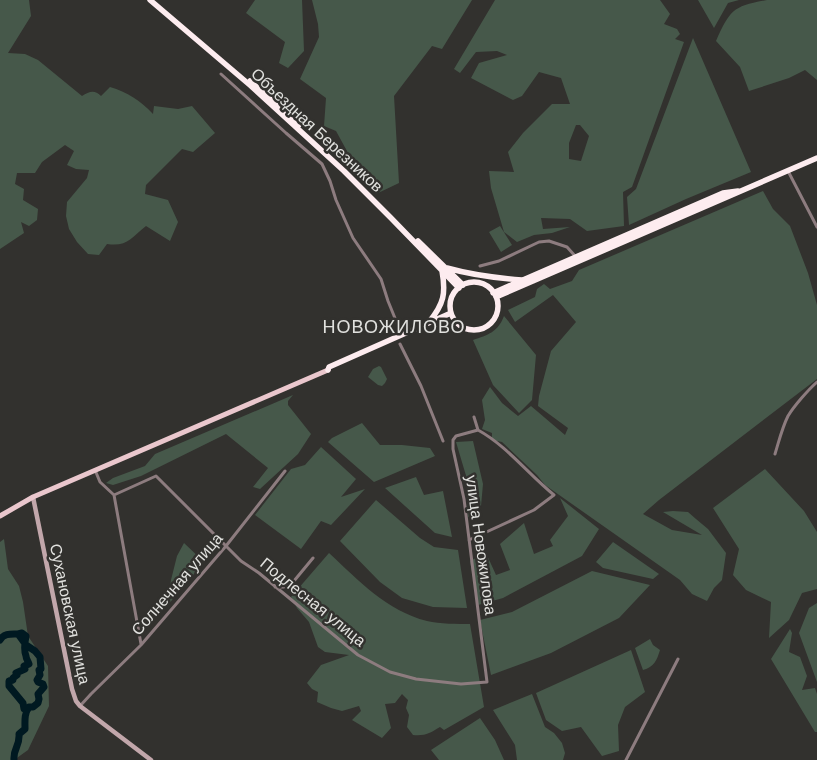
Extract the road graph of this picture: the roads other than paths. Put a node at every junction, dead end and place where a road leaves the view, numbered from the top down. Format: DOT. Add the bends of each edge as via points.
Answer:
graph roads {
  1 [pos="150,0"];
  2 [pos="155,0"];
  3 [pos="221,74"];
  4 [pos="817,158"];
  5 [pos="788,171"];
  6 [pos="745,190"];
  7 [pos="817,227"];
  8 [pos="576,257"];
  9 [pos="480,266"];
  10 [pos="444,269"];
  11 [pos="524,280"];
  12 [pos="461,287"];
  13 [pos="495,295"];
  14 [pos="452,315"];
  15 [pos="427,324"];
  16 [pos="401,333"];
  17 [pos="400,344"];
  18 [pos="328,370"];
  19 [pos="817,382"];
  20 [pos="474,417"];
  21 [pos="478,430"];
  22 [pos="443,441"];
  23 [pos="775,454"];
  24 [pos="95,470"];
  25 [pos="285,471"];
  26 [pos="114,495"];
  27 [pos="33,497"];
  28 [pos="0,516"];
  29 [pos="469,540"];
  30 [pos="226,546"];
  31 [pos="313,558"];
  32 [pos="274,587"];
  33 [pos="141,645"];
  34 [pos="678,658"];
  35 [pos="487,682"];
  36 [pos="80,706"];
  37 [pos="151,760"];
  38 [pos="626,760"];
  1 -- 10 [label="highway, Объездная Березников" via="344,171"];
  2 -- 10 [label="highway, Объездная Березников" via="262,91"];
  3 -- 16 [label="street" via="322,164 353,238 381,279"];
  4 -- 5 [label="highway"];
  5 -- 6 [label="highway"];
  5 -- 7 [label="street"];
  6 -- 8 [label="highway" via="723,193"];
  6 -- 13 [label="highway"];
  8 -- 9 [label="street" via="567,247 549,241"];
  8 -- 11 [label="highway"];
  10 -- 11 [label="highway"];
  10 -- 12 [label="highway, Объездная Березников"];
  10 -- 15 [label="highway" via="443,297 438,312"];
  11 -- 13 [label="highway"];
  12 -- 13 [label="highway" via="481,284"];
  12 -- 14 [label="highway" via="451,301"];
  13 -- 14 [label="highway" via="496,316 482,329 460,326"];
  14 -- 15 [label="highway"];
  14 -- 18 [label="highway"];
  15 -- 18 [label="highway"];
  17 -- 22 [label="street"];
  18 -- 24 [label="main road"];
  19 -- 23 [label="street" via="789,415"];
  20 -- 21 [label="street"];
  21 -- 29 [label="street, улица Новожилова" via="460,434 453,440"];
  21 -- 29 [label="street" via="524,465 554,495 534,510"];
  24 -- 26 [label="street" via="100,482"];
  24 -- 27 [label="main road"];
  25 -- 30 [label="street, Солнечная улица"];
  26 -- 30 [label="street, Подлесная улица" via="156,476"];
  26 -- 33 [label="street"];
  27 -- 28 [label="main road"];
  27 -- 36 [label="street, Сухановская улица" via="72,689"];
  29 -- 35 [label="street, улица Новожилова"];
  30 -- 32 [label="street, Подлесная улица"];
  30 -- 33 [label="street, Солнечная улица"];
  31 -- 32 [label="street" via="289,587"];
  32 -- 35 [label="street, Подлесная улица" via="358,655 390,672 416,679 461,684"];
  33 -- 36 [label="street, Солнечная улица"];
  34 -- 38 [label="street"];
  36 -- 37 [label="street, Сухановская улица"];
}
